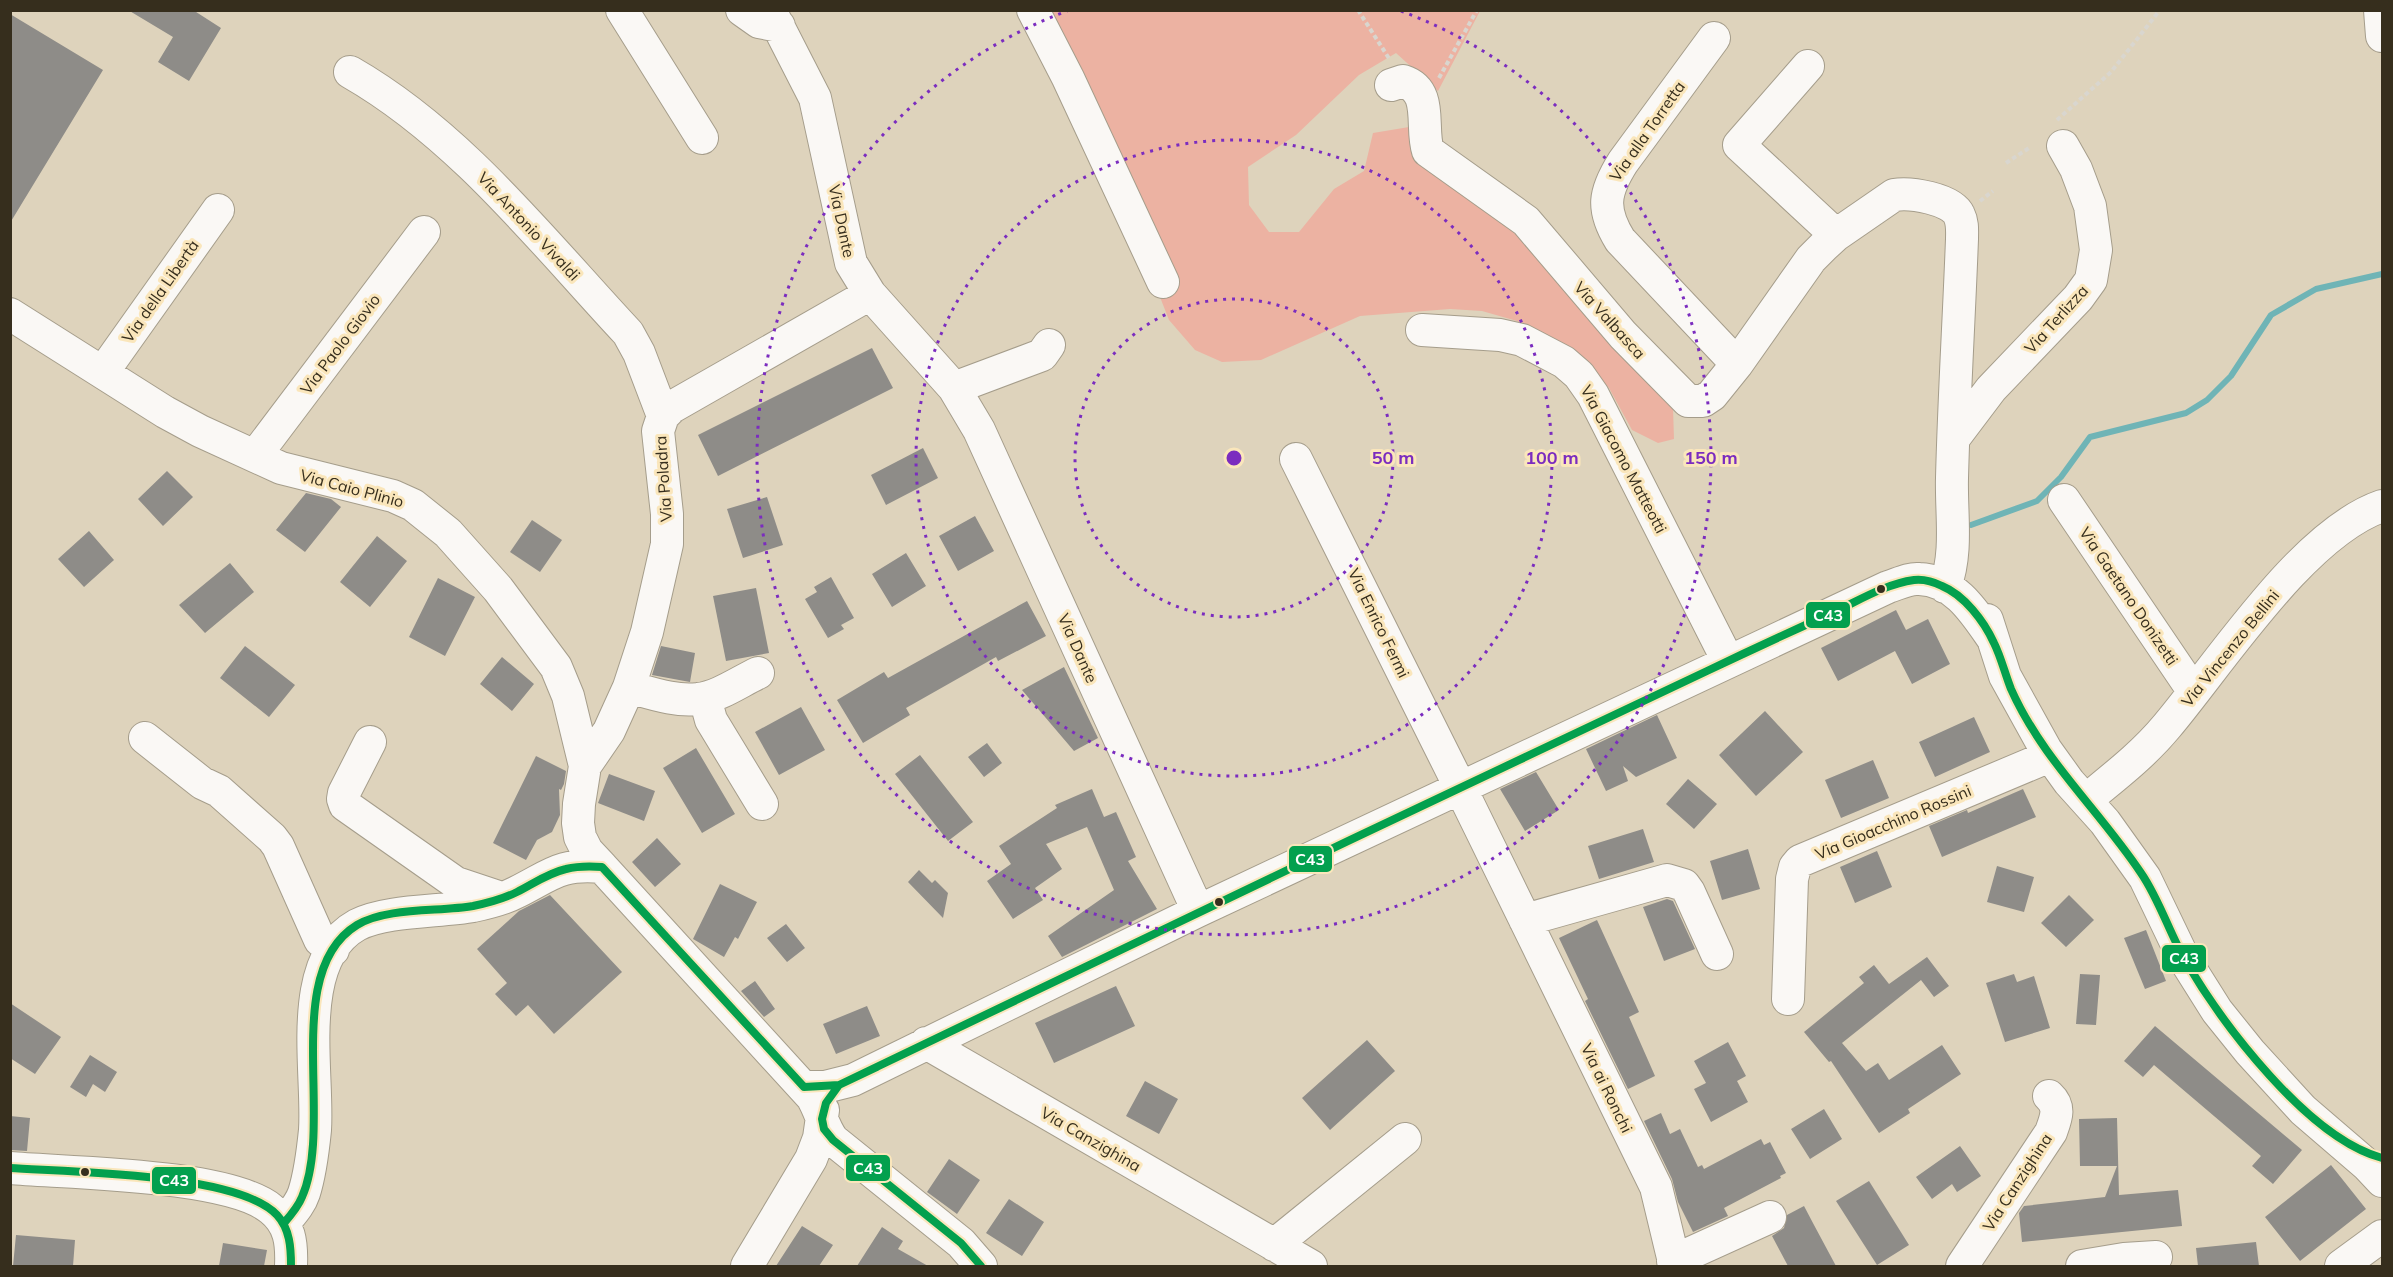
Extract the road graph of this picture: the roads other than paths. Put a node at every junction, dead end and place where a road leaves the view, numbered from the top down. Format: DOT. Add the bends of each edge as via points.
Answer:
graph roads {
  1 [pos="622,10"];
  2 [pos="742,10"];
  3 [pos="1034,10"];
  4 [pos="2380,10"];
  5 [pos="775,18"];
  6 [pos="2382,36"];
  7 [pos="1714,38"];
  8 [pos="1808,66"];
  9 [pos="350,72"];
  10 [pos="1406,89"];
  11 [pos="702,138"];
  12 [pos="2062,146"];
  13 [pos="218,210"];
  14 [pos="424,232"];
  15 [pos="1836,235"];
  16 [pos="1162,282"];
  17 [pos="870,294"];
  18 [pos="10,314"];
  19 [pos="1422,330"];
  20 [pos="1049,345"];
  21 [pos="1737,364"];
  22 [pos="103,372"];
  23 [pos="954,388"];
  24 [pos="663,416"];
  25 [pos="1954,438"];
  26 [pos="255,456"];
  27 [pos="1296,459"];
  28 [pos="2064,500"];
  29 [pos="2382,506"];
  30 [pos="1949,577"];
  31 [pos="1728,661"];
  32 [pos="758,673"];
  33 [pos="629,687"];
  34 [pos="2194,692"];
  35 [pos="705,698"];
  36 [pos="145,738"];
  37 [pos="370,742"];
  38 [pos="2050,756"];
  39 [pos="585,765"];
  40 [pos="1460,787"];
  41 [pos="2086,800"];
  42 [pos="762,804"];
  43 [pos="602,867"];
  44 [pos="501,898"];
  45 [pos="1198,911"];
  46 [pos="1525,920"];
  47 [pos="333,950"];
  48 [pos="1717,954"];
  49 [pos="1788,999"];
  50 [pos="926,1043"];
  51 [pos="838,1085"];
  52 [pos="804,1088"];
  53 [pos="2049,1096"];
  54 [pos="822,1119"];
  55 [pos="2330,1133"];
  56 [pos="1406,1139"];
  57 [pos="1375,1142"];
  58 [pos="2382,1158"];
  59 [pos="10,1168"];
  60 [pos="2382,1182"];
  61 [pos="1770,1217"];
  62 [pos="284,1223"];
  63 [pos="2382,1236"];
  64 [pos="1265,1240"];
  65 [pos="2156,1257"];
  66 [pos="1674,1264"];
  67 [pos="291,1266"];
  68 [pos="747,1266"];
  69 [pos="981,1266"];
  70 [pos="1311,1266"];
  71 [pos="1962,1266"];
  72 [pos="2082,1266"];
  73 [pos="2341,1266"];
  1 -- 11 [label="street"];
  2 -- 5 [label="street, Via Dante" via="759,22"];
  3 -- 16 [label="street"];
  4 -- 6 [label="street"];
  5 -- 17 [label="street, Via Dante" via="815,98 851,263"];
  7 -- 21 [label="street, Via alla Torretta" via="1612,179 1606,207 1620,240"];
  8 -- 15 [label="street" via="1739,145"];
  9 -- 24 [label="street, Via Antonio Vivaldi" via="386,93 461,154 628,333"];
  10 -- 21 [label="street, Via Valbasca" via="1428,151 1526,222 1623,336 1684,399 1707,400"];
  12 -- 25 [label="street, Via Terlizza" via="2090,206 2096,250 2091,280 1991,389"];
  13 -- 22 [label="street, Via della Libertà"];
  14 -- 26 [label="street, Via Paolo Giovio"];
  15 -- 21 [label="street, Via Valbasca" via="1811,259"];
  15 -- 25 [label="street, Via Valbasca" via="1903,193 1947,204 1959,214 1962,239"];
  17 -- 23 [label="street, Via Dante"];
  17 -- 24 [label="street, Via Poladra" via="672,407"];
  18 -- 22 [label="street, Via Caio Plinio"];
  19 -- 31 [label="street, Via Giacomo Matteotti" via="1522,340 1564,362 1579,375"];
  20 -- 23 [label="street" via="1042,355"];
  22 -- 26 [label="street, Via Caio Plinio" via="200,431"];
  23 -- 45 [label="street, Via Dante" via="979,430"];
  24 -- 33 [label="street, Via Poladra" via="658,431 667,544 647,632"];
  25 -- 30 [label="street, Via Valbasca"];
  26 -- 39 [label="street, Via Caio Plinio" via="301,475 393,496 413,505 448,533 498,589 556,667 568,696"];
  27 -- 40 [label="street, Via Enrico Fermi"];
  28 -- 34 [label="street, Via Gaetano Donizetti"];
  29 -- 34 [label="street, Via Vincenzo Bellini" via="2349,522 2294,571"];
  30 -- 31 [label="street" via="1888,587"];
  30 -- 38 [label="street" via="1993,639 2012,691"];
  31 -- 40 [label="street"];
  32 -- 35 [label="street"];
  33 -- 35 [label="street" via="663,696"];
  33 -- 39 [label="street, Via Poladra" via="609,731"];
  34 -- 41 [label="street, Via Vincenzo Bellini" via="2145,750"];
  35 -- 42 [label="street" via="711,720"];
  36 -- 47 [label="street" via="202,783 219,791 272,838 320,940"];
  37 -- 44 [label="street" via="344,793 345,805 456,884"];
  38 -- 41 [label="street"];
  38 -- 49 [label="street, Via Gioacchino Rossini" via="1800,861 1792,879"];
  39 -- 43 [label="street, Via Caio Plinio" via="580,837"];
  40 -- 45 [label="street"];
  40 -- 46 [label="street, Via ai Ronchi"];
  41 -- 55 [label="street" via="2145,878 2183,957 2217,1011 2303,1110"];
  43 -- 44 [label="street" via="576,866 551,872"];
  43 -- 52 [label="street, Via Caio Plinio"];
  44 -- 47 [label="street" via="474,906 376,918 342,936"];
  45 -- 50 [label="street"];
  46 -- 48 [label="street" via="1667,880 1684,885 1689,892"];
  46 -- 66 [label="street, Via ai Ronchi" via="1656,1187"];
  47 -- 62 [label="street" via="319,981 315,1006 315,1129 311,1156 299,1205"];
  50 -- 51 [label="street"];
  50 -- 64 [label="street, Via Canzighina"];
  51 -- 52 [label="street"];
  51 -- 54 [label="street" via="826,1103"];
  52 -- 54 [label="street, Via Caio Plinio" via="818,1106"];
  53 -- 71 [label="street, Via Canzighina" via="2057,1110 2051,1132"];
  54 -- 68 [label="street" via="811,1159"];
  54 -- 69 [label="street, Via Caio Plinio" via="833,1140 961,1243"];
  55 -- 58 [label="street"];
  55 -- 60 [label="street"];
  56 -- 64 [label="street"];
  57 -- 64 [label="street"];
  59 -- 62 [label="street" via="176,1180 238,1193 271,1208"];
  61 -- 66 [label="street, Via ai Ronchi"];
  62 -- 67 [label="street" via="290,1234"];
  63 -- 73 [label="street"];
  64 -- 70 [label="street, Via Canzighina"];
  65 -- 72 [label="street"];
}
